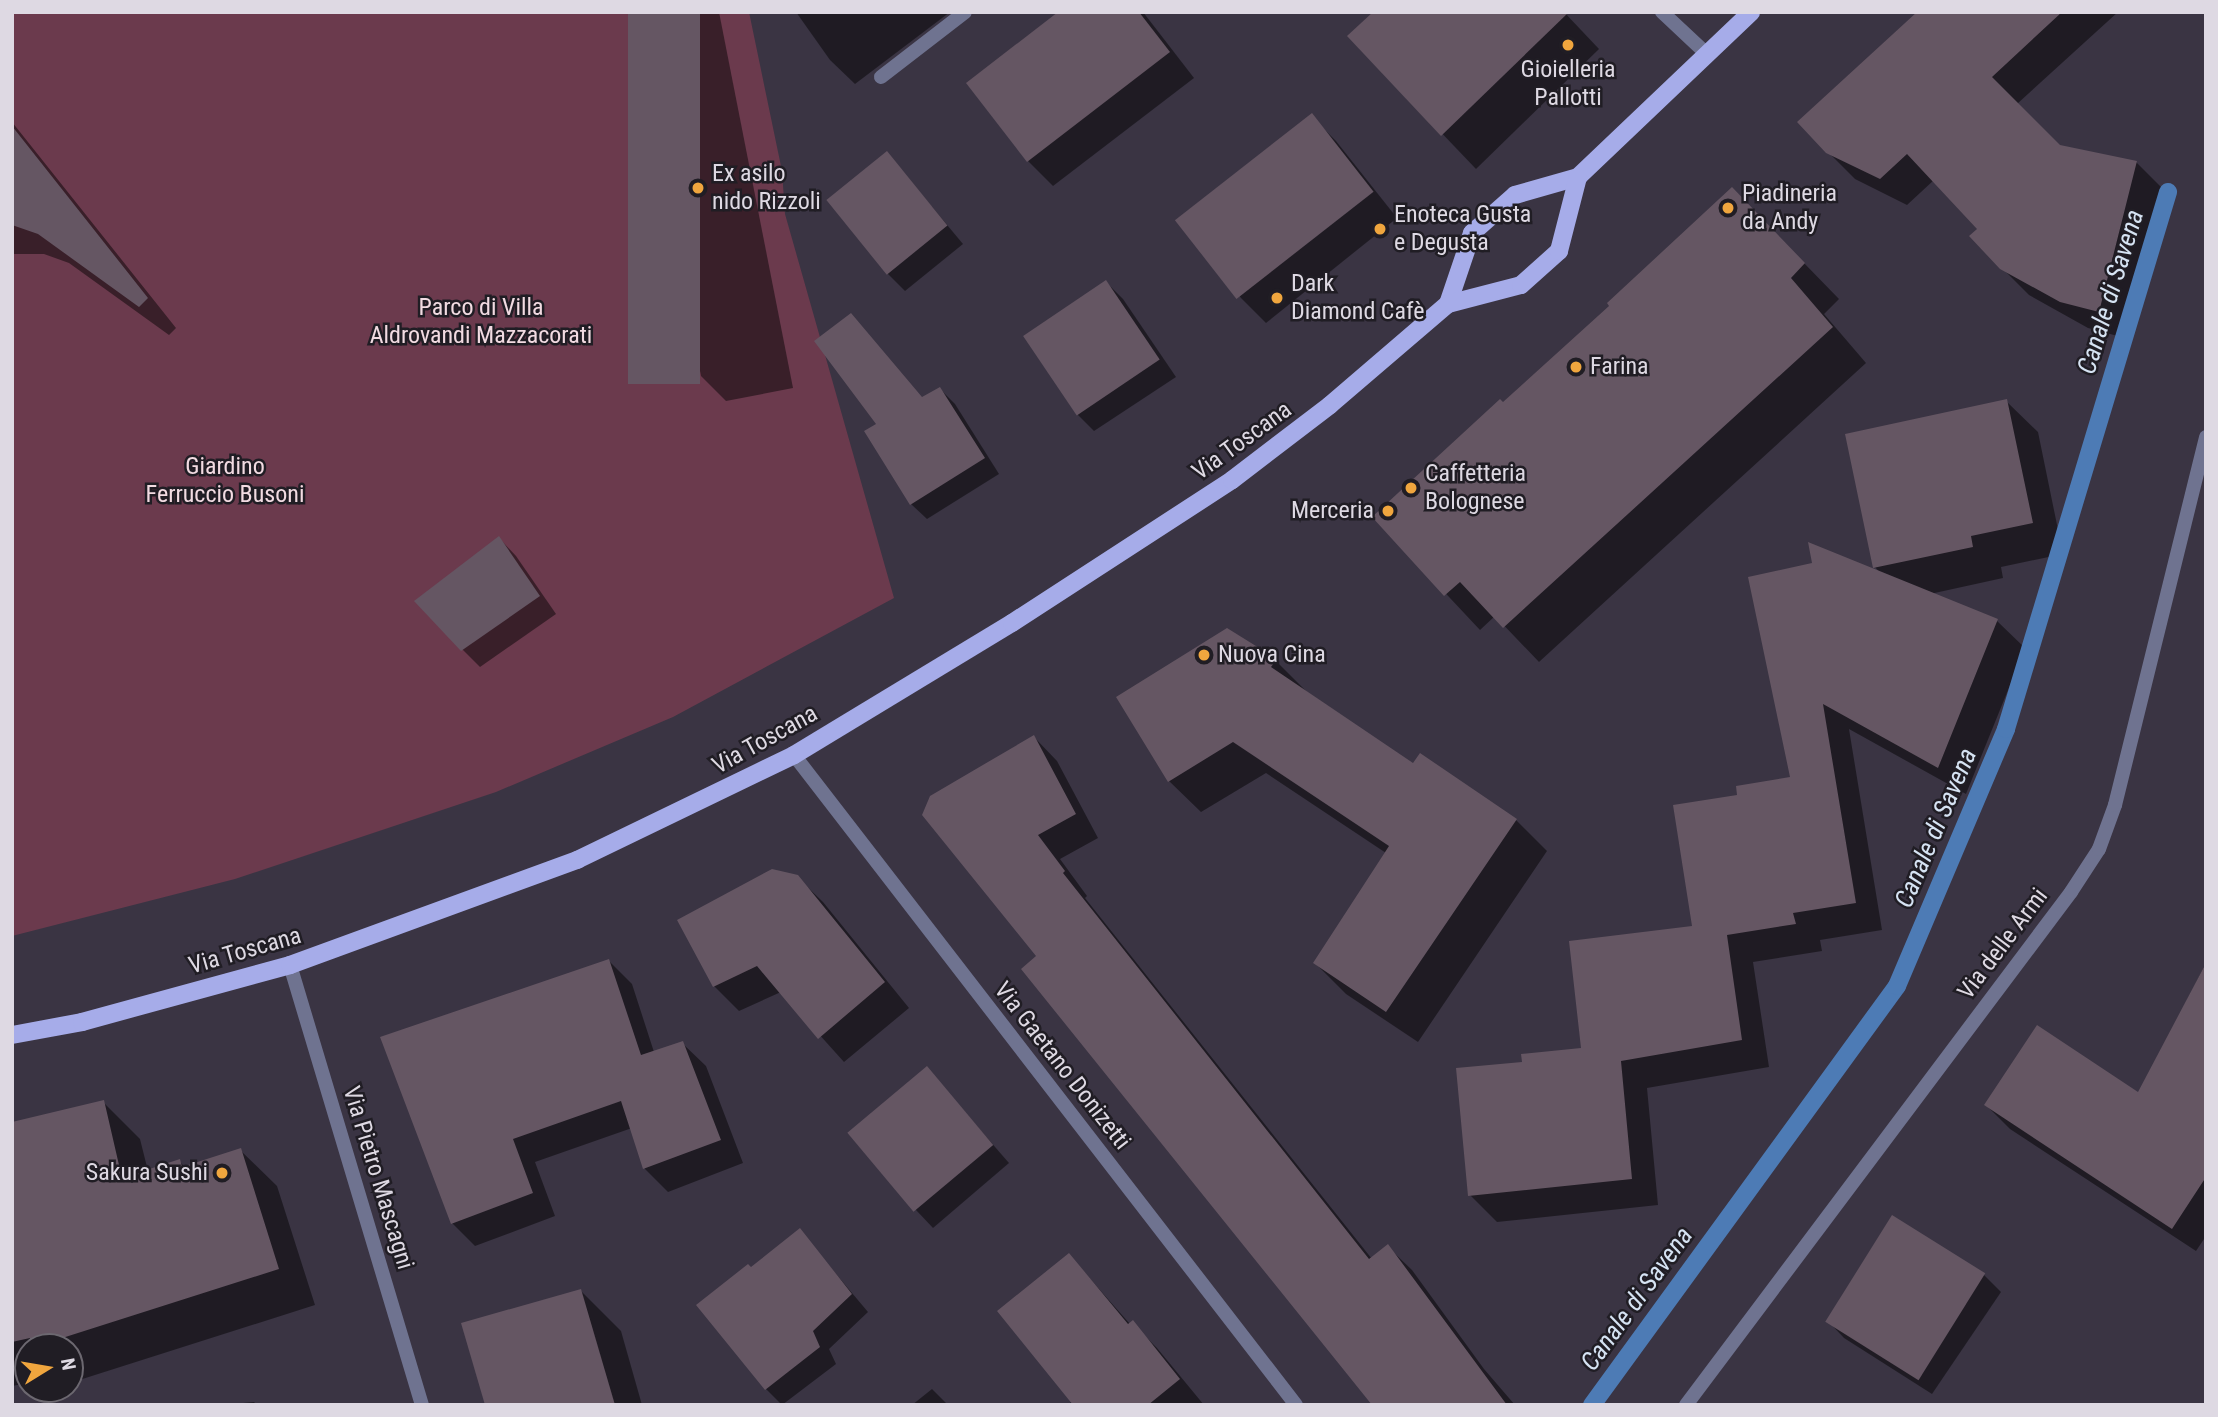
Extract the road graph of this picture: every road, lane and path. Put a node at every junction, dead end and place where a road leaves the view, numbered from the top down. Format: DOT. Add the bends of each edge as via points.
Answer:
graph roads {
  1 [pos="965,12"];
  2 [pos="1662,12"];
  3 [pos="1751,12"];
  4 [pos="1708,55"];
  5 [pos="881,77"];
  6 [pos="1578,177"];
  7 [pos="1448,304"];
  8 [pos="2206,438"];
  9 [pos="794,755"];
  10 [pos="290,965"];
  11 [pos="12,1035"];
  12 [pos="1294,1404"];
  13 [pos="422,1405"];
  14 [pos="1686,1405"];
  1 -- 5 [label="street"];
  2 -- 4 [label="street"];
  3 -- 4 [label="main road"];
  4 -- 6 [label="main road"];
  6 -- 7 [label="main road" via="1515,194 1472,233"];
  6 -- 7 [label="main road, Via Toscana" via="1559,251 1521,285"];
  7 -- 9 [label="main road, Via Toscana" via="1330,405 1232,480 1012,623"];
  8 -- 14 [label="street, Via delle Armi" via="2115,805 2099,849"];
  9 -- 10 [label="main road, Via Toscana" via="577,860"];
  9 -- 12 [label="street, Via Gaetano Donizetti"];
  10 -- 11 [label="main road, Via Toscana" via="82,1022"];
  10 -- 13 [label="street, Via Pietro Mascagni"];
}
